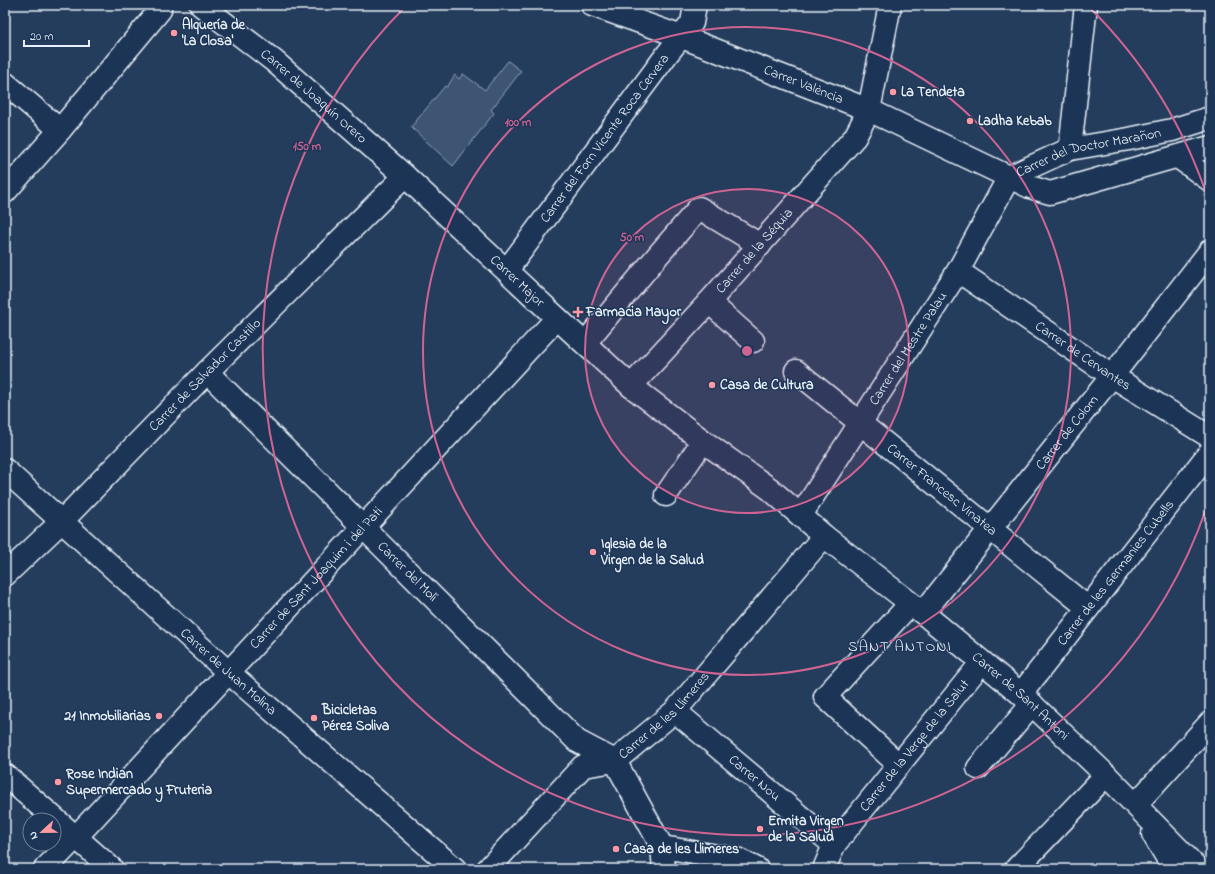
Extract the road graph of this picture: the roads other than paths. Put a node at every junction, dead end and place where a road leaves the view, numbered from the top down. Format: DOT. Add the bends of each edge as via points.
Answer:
graph roads {
  1 [pos="201,5"];
  2 [pos="592,5"];
  3 [pos="695,5"];
  4 [pos="890,5"];
  5 [pos="1086,5"];
  6 [pos="160,10"];
  7 [pos="682,37"];
  8 [pos="5,83"];
  9 [pos="869,110"];
  10 [pos="1210,118"];
  11 [pos="60,130"];
  12 [pos="1210,147"];
  13 [pos="1070,149"];
  14 [pos="1178,157"];
  15 [pos="405,176"];
  16 [pos="1008,177"];
  17 [pos="1210,180"];
  18 [pos="5,192"];
  19 [pos="760,244"];
  20 [pos="1210,251"];
  21 [pos="507,270"];
  22 [pos="958,271"];
  23 [pos="709,302"];
  24 [pos="557,318"];
  25 [pos="753,341"];
  26 [pos="585,343"];
  27 [pos="796,371"];
  28 [pos="207,372"];
  29 [pos="1112,376"];
  30 [pos="631,386"];
  31 [pos="860,424"];
  32 [pos="1210,437"];
  33 [pos="703,441"];
  34 [pos="1210,452"];
  35 [pos="5,470"];
  36 [pos="666,494"];
  37 [pos="801,515"];
  38 [pos="62,521"];
  39 [pos="363,527"];
  40 [pos="990,529"];
  41 [pos="824,536"];
  42 [pos="5,575"];
  43 [pos="1088,608"];
  44 [pos="917,609"];
  45 [pos="982,662"];
  46 [pos="228,672"];
  47 [pos="1026,699"];
  48 [pos="675,711"];
  49 [pos="1210,723"];
  50 [pos="615,761"];
  51 [pos="899,765"];
  52 [pos="978,768"];
  53 [pos="5,775"];
  54 [pos="1106,775"];
  55 [pos="1136,804"];
  56 [pos="76,837"];
  57 [pos="834,845"];
  58 [pos="662,847"];
  59 [pos="45,869"];
  60 [pos="112,869"];
  61 [pos="455,869"];
  62 [pos="488,869"];
  63 [pos="664,869"];
  64 [pos="757,869"];
  65 [pos="824,869"];
  66 [pos="1016,869"];
  67 [pos="1174,869"];
  68 [pos="1198,869"];
  1 -- 15 [label="street, Carrer de Joaquín Orero" via="274,61"];
  2 -- 7 [label="street, Carrer València"];
  3 -- 7 [label="street, Carrer del Forn Vicente Roca Cervera" via="692,23"];
  4 -- 9 [label="street, Carrer de la Séquia"];
  5 -- 13 [label="street"];
  6 -- 11 [label="street"];
  7 -- 9 [label="street, Carrer València"];
  7 -- 21 [label="street, Carrer del Forn Vicente Roca Cervera"];
  8 -- 11 [label="street"];
  9 -- 16 [label="street, Carrer València"];
  9 -- 19 [label="street, Carrer de la Séquia" via="855,137"];
  10 -- 13 [label="street, Carrer del Doctor Marañon" via="1158,133"];
  11 -- 18 [label="street"];
  12 -- 14 [label="street, Carrer del Doctor Marañon"];
  13 -- 16 [label="street, Carrer del Doctor Marañon"];
  14 -- 16 [label="street, Carrer del Doctor Marañon" via="1050,193"];
  14 -- 17 [label="street"];
  15 -- 21 [label="street, Carrer Major"];
  15 -- 28 [label="street, Carrer de Salvador Castillo"];
  16 -- 22 [label="street, Carrer del Mestre Palau"];
  19 -- 23 [label="street, Carrer de la Séquia"];
  19 -- 26 [label="street" via="699,208"];
  20 -- 29 [label="street, Carrer de Colom"];
  21 -- 24 [label="street, Carrer Major"];
  22 -- 29 [label="street, Carrer de Cervantes"];
  22 -- 31 [label="street, Carrer del Mestre Palau"];
  23 -- 25 [label="street"];
  23 -- 30 [label="street, Carrer de la Séquia"];
  24 -- 26 [label="street, Carrer Major"];
  24 -- 39 [label="street, Carrer de Sant Joaquim i del Pati"];
  26 -- 30 [label="street, Carrer Major"];
  27 -- 31 [label="street, Carrer Francesc Vinatea"];
  28 -- 38 [label="street, Carrer de Salvador Castillo"];
  28 -- 39 [label="street, Carrer del Molí"];
  29 -- 32 [label="street, Carrer de Cervantes"];
  29 -- 40 [label="street, Carrer de Colom"];
  30 -- 33 [label="street, Carrer Major"];
  31 -- 37 [label="street, Carrer del Mestre Palau"];
  31 -- 40 [label="street, Carrer Francesc Vinatea"];
  33 -- 36 [label="street"];
  33 -- 37 [label="street, Carrer de Sant Antoni" via="770,489"];
  34 -- 43 [label="street, Carrer de les Germanies Cubells"];
  35 -- 38 [label="street, Carrer de Juan Molina"];
  37 -- 41 [label="street, Carrer de Sant Antoni"];
  38 -- 42 [label="street, Carrer de Salvador Castillo"];
  38 -- 46 [label="street, Carrer de Juan Molina"];
  39 -- 46 [label="street, Carrer de Sant Joaquim i del Pati"];
  39 -- 50 [label="street, Carrer del Molí" via="577,741"];
  40 -- 43 [label="street, Carrer Francesc Vinatea"];
  40 -- 44 [label="street, Carrer de Colom"];
  41 -- 44 [label="street, Carrer de Sant Antoni"];
  41 -- 48 [label="street, Carrer de les Llimeres"];
  43 -- 47 [label="street, Carrer de les Germanies Cubells"];
  44 -- 45 [label="street, Carrer de Sant Antoni"];
  44 -- 51 [label="street, Carrer de Colom" via="825,697"];
  45 -- 47 [label="street, Carrer de Sant Antoni"];
  45 -- 51 [label="street, Carrer de la Verge de la Salut"];
  46 -- 56 [label="street, Carrer de Sant Joaquim i del Pati"];
  46 -- 61 [label="street, Carrer de Juan Molina"];
  47 -- 52 [label="street, Carrer de les Germanies Cubells"];
  47 -- 54 [label="street, Carrer de Sant Antoni"];
  48 -- 50 [label="street, Carrer de les Llimeres"];
  48 -- 57 [label="street, Carrer Nou"];
  49 -- 55 [label="street"];
  50 -- 58 [label="street, Carrer de les Llimeres"];
  50 -- 62 [label="street" via="583,766"];
  51 -- 57 [label="street, Carrer de la Verge de la Salut"];
  53 -- 56 [label="street"];
  54 -- 55 [label="street, Carrer de Sant Antoni"];
  54 -- 66 [label="street"];
  55 -- 67 [label="street, Carrer de Sant Antoni"];
  55 -- 68 [label="street, Carrer de Sant Antoni"];
  56 -- 59 [label="street, Carrer de Sant Joaquim i del Pati"];
  56 -- 60 [label="street"];
  57 -- 65 [label="street, Carrer de la Verge de la Salut"];
  58 -- 63 [label="street"];
  58 -- 64 [label="street" via="737,859"];
}
